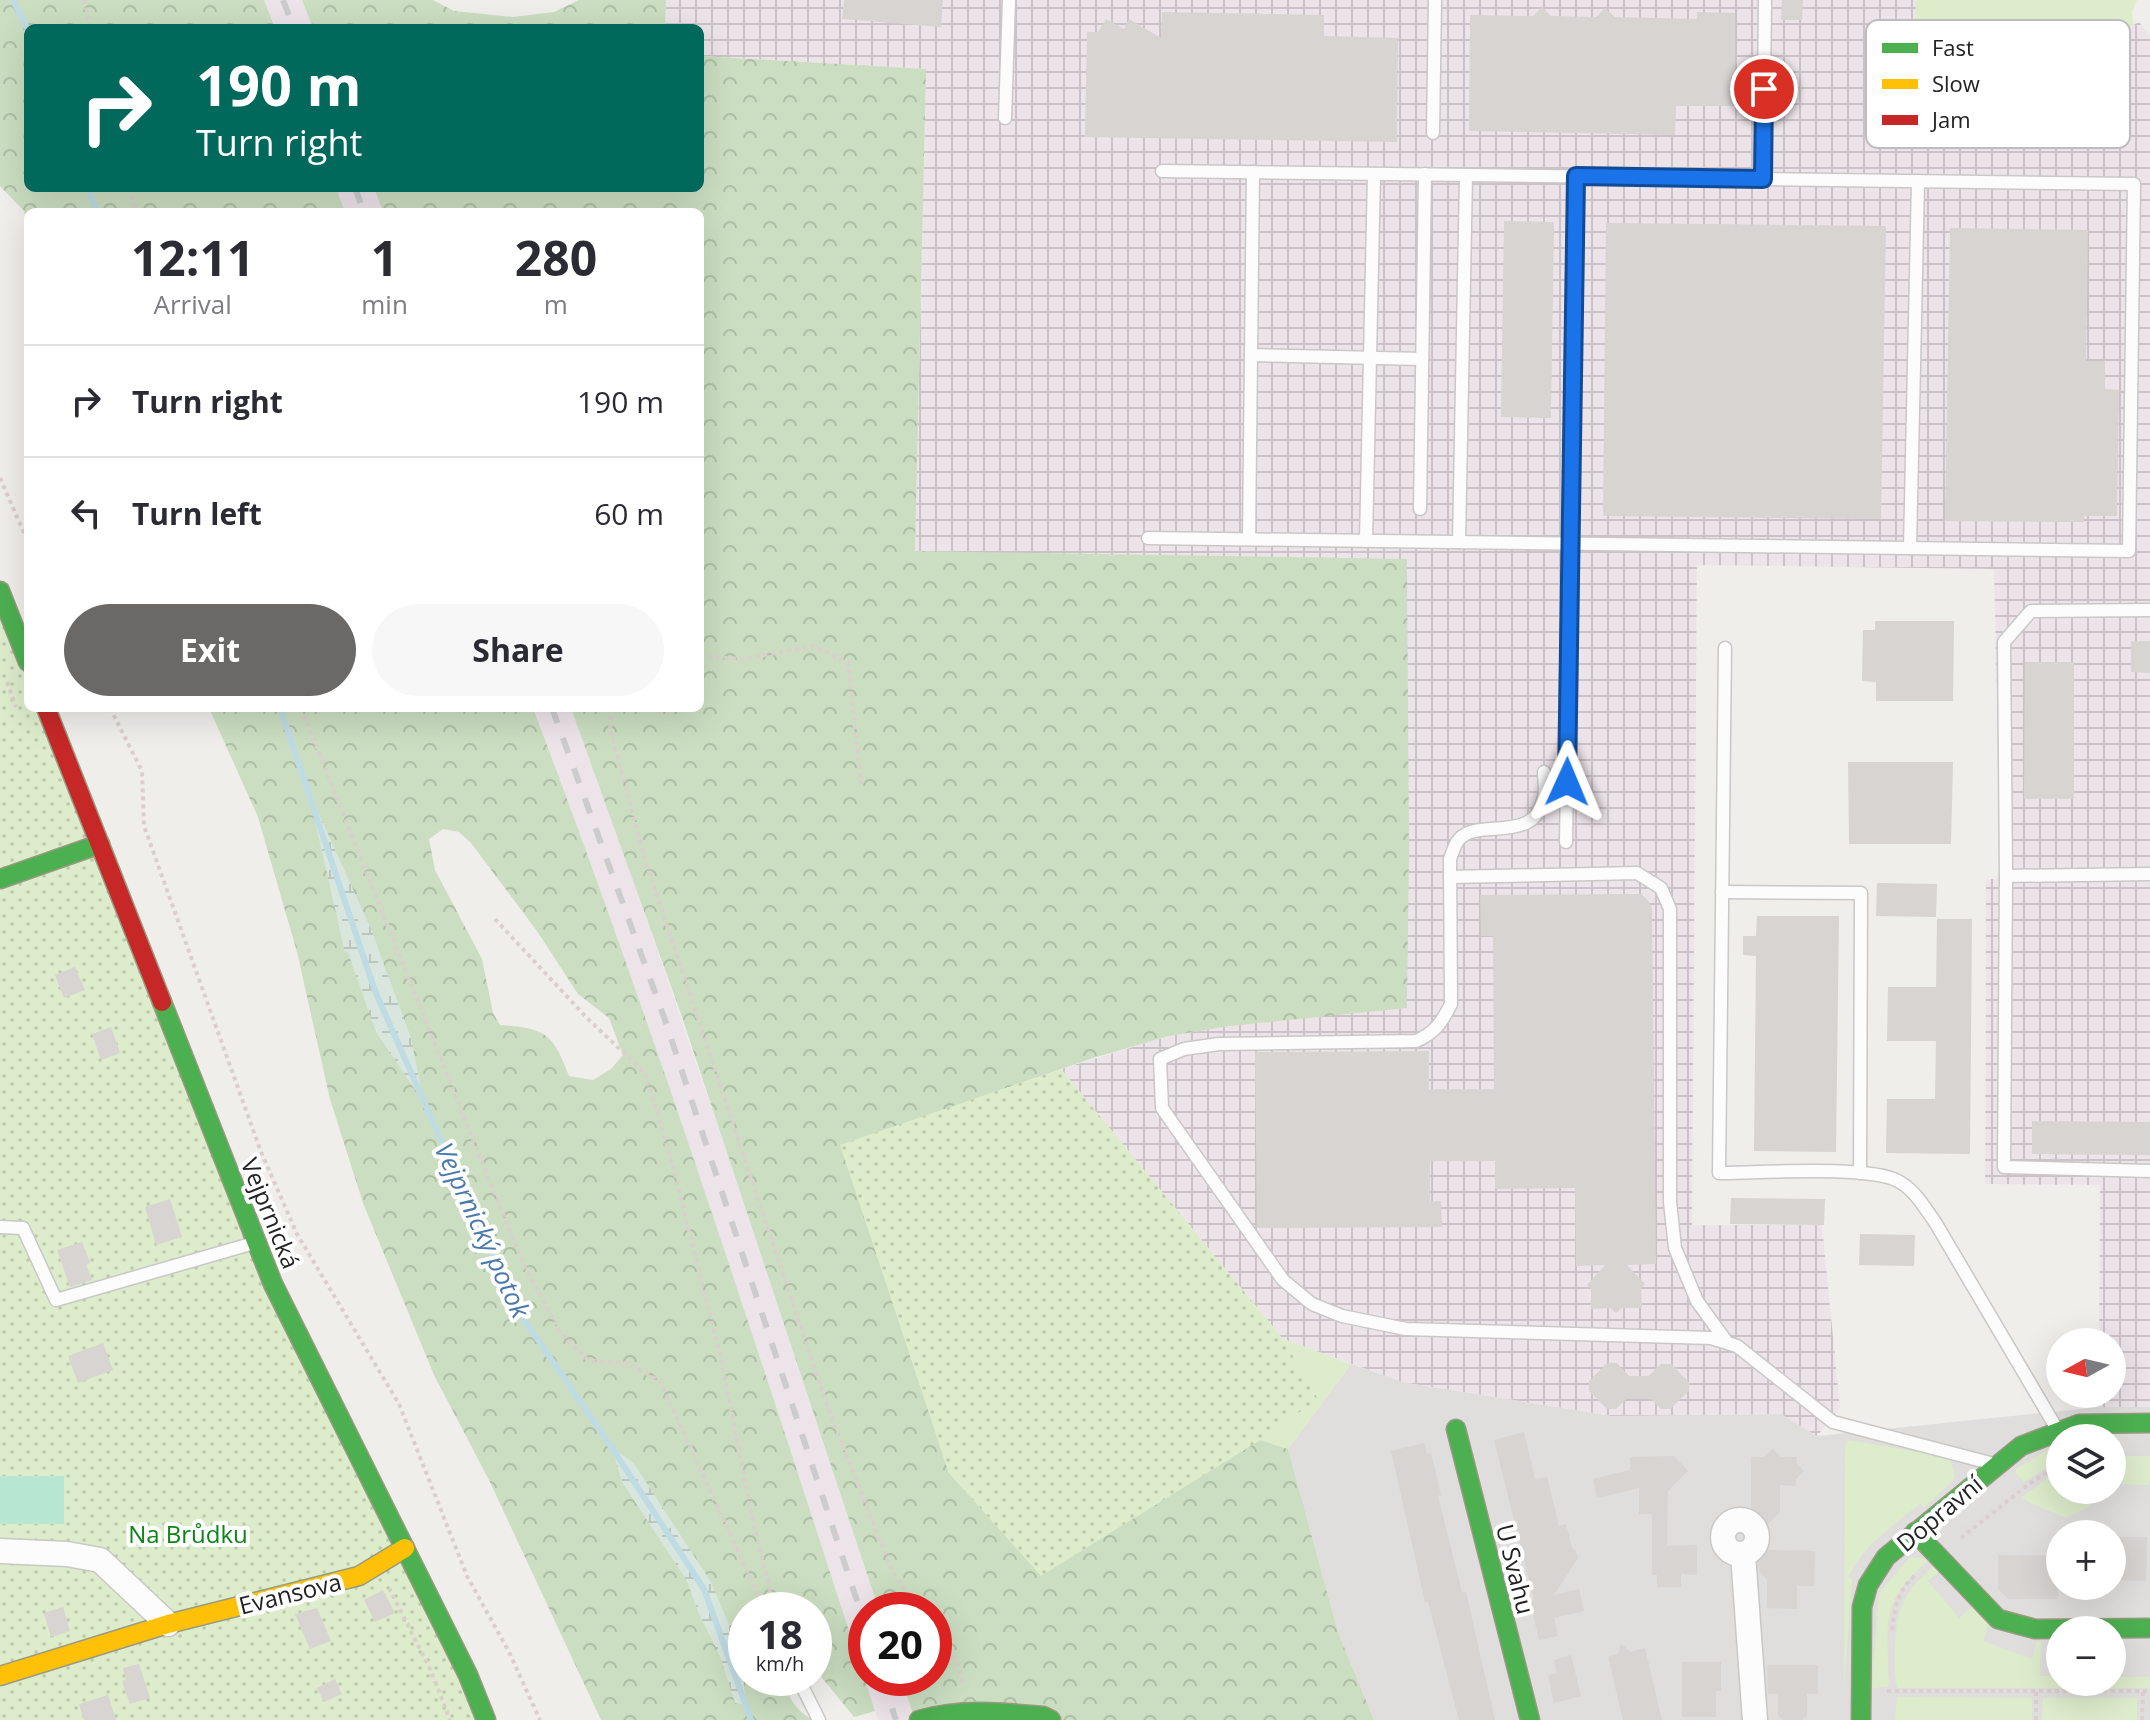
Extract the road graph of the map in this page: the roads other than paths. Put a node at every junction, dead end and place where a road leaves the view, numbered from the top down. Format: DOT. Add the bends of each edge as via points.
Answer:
graph roads {
  1 [pos="1009,0"];
  2 [pos="1435,0"];
  3 [pos="1765,0"];
  4 [pos="1005,118"];
  5 [pos="1433,133"];
  6 [pos="1162,171"];
  7 [pos="1253,172"];
  8 [pos="1374,174"];
  9 [pos="1425,174"];
  10 [pos="1466,175"];
  11 [pos="1576,176"];
  12 [pos="1763,179"];
  13 [pos="1918,181"];
  14 [pos="1251,355"];
  15 [pos="1370,358"];
  16 [pos="1422,359"];
  17 [pos="1420,509"];
  18 [pos="1148,538"];
  19 [pos="1249,539"];
  20 [pos="1366,541"];
  21 [pos="1459,542"];
  22 [pos="1571,543"];
  23 [pos="1910,548"];
  24 [pos="0,591"];
  25 [pos="2150,610"];
  26 [pos="1725,648"];
  27 [pos="24,652"];
  28 [pos="48,712"];
  29 [pos="1544,772"];
  30 [pos="1566,842"];
  31 [pos="100,844"];
  32 [pos="2150,874"];
  33 [pos="2006,876"];
  34 [pos="1450,877"];
  35 [pos="0,879"];
  36 [pos="1722,892"];
  37 [pos="2150,1171"];
  38 [pos="1860,1173"];
  39 [pos="0,1227"];
  40 [pos="257,1242"];
  41 [pos="1726,1341"];
  42 [pos="2150,1423"];
  43 [pos="2053,1424"];
  44 [pos="2079,1424"];
  45 [pos="1456,1429"];
  46 [pos="2046,1437"];
  47 [pos="1997,1465"];
  48 [pos="1915,1532"];
  49 [pos="405,1548"];
  50 [pos="0,1551"];
  51 [pos="1743,1554"];
  52 [pos="168,1624"];
  53 [pos="2148,1628"];
  54 [pos="0,1676"];
  55 [pos="807,1696"];
  56 [pos="927,1717"];
  57 [pos="486,1720"];
  58 [pos="819,1720"];
  59 [pos="1051,1720"];
  60 [pos="1530,1720"];
  61 [pos="1755,1720"];
  62 [pos="1861,1720"];
  1 -- 4 [label="lane"];
  2 -- 5 [label="lane"];
  3 -- 12 [label="lane"];
  6 -- 7 [label="lane"];
  7 -- 8 [label="lane"];
  7 -- 14 [label="lane"];
  8 -- 9 [label="lane"];
  8 -- 15 [label="lane"];
  9 -- 10 [label="lane"];
  9 -- 16 [label="lane"];
  10 -- 11 [label="lane"];
  10 -- 21 [label="lane"];
  11 -- 12 [label="lane"];
  11 -- 22 [label="lane"];
  12 -- 13 [label="lane"];
  13 -- 23 [label="lane"];
  13 -- 23 [label="lane" via="2134,184 2129,551"];
  14 -- 15 [label="lane"];
  14 -- 19 [label="lane"];
  15 -- 16 [label="lane"];
  15 -- 20 [label="lane"];
  16 -- 17 [label="lane"];
  18 -- 19 [label="lane"];
  19 -- 20 [label="lane"];
  20 -- 21 [label="lane"];
  21 -- 22 [label="lane"];
  22 -- 23 [label="lane"];
  22 -- 30 [label="lane"];
  24 -- 27 [label="street"];
  25 -- 33 [label="lane" via="2031,611 2004,642"];
  26 -- 36 [label="lane"];
  28 -- 31 [label="street, Vejprnická"];
  29 -- 34 [label="lane" via="1538,811 1525,824 1464,835 1450,859"];
  31 -- 35 [label="street"];
  31 -- 40 [label="street, Vejprnická"];
  32 -- 33 [label="lane"];
  33 -- 37 [label="lane" via="2004,1167"];
  34 -- 41 [label="lane" via="1637,873 1661,888 1670,909 1670,1202 1675,1248 1697,1301"];
  34 -- 41 [label="lane" via="1451,1004 1430,1035 1416,1041 1184,1049 1160,1059 1162,1108 1283,1280 1312,1304 1406,1329"];
  36 -- 38 [label="lane" via="1861,893"];
  36 -- 38 [label="lane" via="1719,1173"];
  38 -- 43 [label="lane" via="1898,1180 1913,1192"];
  39 -- 40 [label="lane" via="23,1228 56,1300"];
  40 -- 49 [label="street, Vejprnická"];
  41 -- 47 [label="lane" via="1833,1422"];
  42 -- 44 [label="street, Dopravní"];
  45 -- 60 [label="street, U Svahu"];
  46 -- 47 [label="street, Dopravní" via="2021,1446"];
  47 -- 48 [label="street, Dopravní"];
  48 -- 53 [label="street" via="1998,1619 2035,1629"];
  48 -- 62 [label="street, Dopravní" via="1886,1557 1868,1585 1862,1607"];
  49 -- 52 [label="street, Evansova" via="359,1576"];
  49 -- 57 [label="street, Vejprnická"];
  50 -- 52 [label="street" via="100,1560"];
  51 -- 61 [label="street"];
  52 -- 54 [label="street, Evansova"];
  55 -- 58 [label="lane"];
  56 -- 59 [label="street" via="970,1709"];
}
